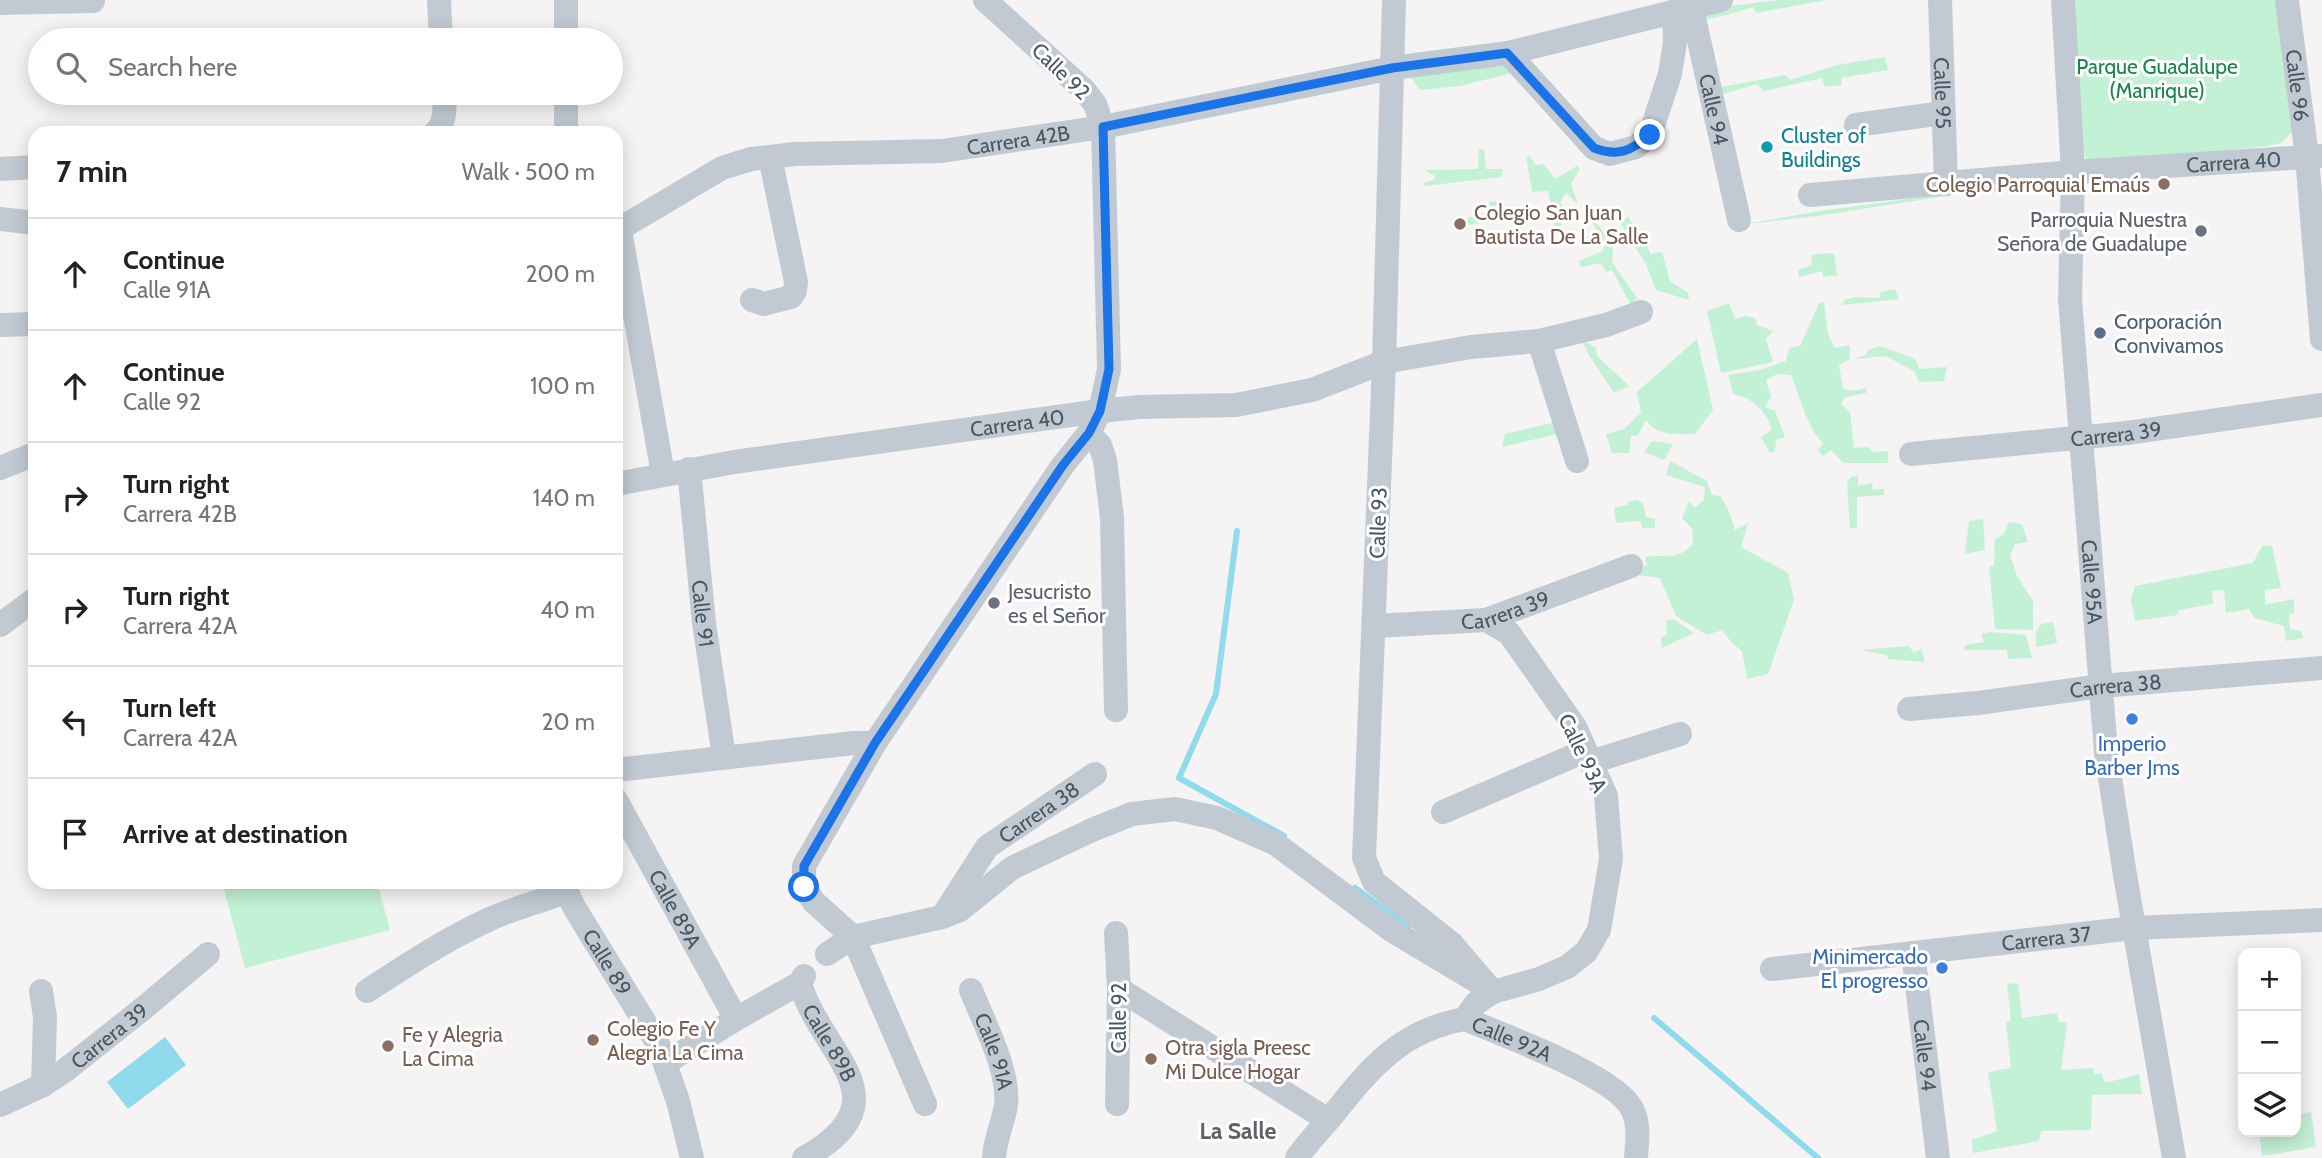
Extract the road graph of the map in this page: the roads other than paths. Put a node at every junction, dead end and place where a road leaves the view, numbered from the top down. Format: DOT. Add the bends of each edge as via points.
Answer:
graph roads {
  1 [pos="439,0"];
  2 [pos="565,0"];
  3 [pos="985,0"];
  4 [pos="1394,0"];
  5 [pos="1721,0"];
  6 [pos="1940,0"];
  7 [pos="2063,0"];
  8 [pos="2287,0"];
  9 [pos="93,1"];
  10 [pos="0,3"];
  11 [pos="1685,6"];
  12 [pos="440,28"];
  13 [pos="566,28"];
  14 [pos="1507,53"];
  15 [pos="1392,68"];
  16 [pos="445,105"];
  17 [pos="566,105"];
  18 [pos="1942,113"];
  19 [pos="1856,125"];
  20 [pos="440,126"];
  21 [pos="566,126"];
  22 [pos="1103,127"];
  23 [pos="771,157"];
  24 [pos="2315,157"];
  25 [pos="28,167"];
  26 [pos="0,169"];
  27 [pos="2073,172"];
  28 [pos="1947,184"];
  29 [pos="1810,195"];
  30 [pos="0,219"];
  31 [pos="1739,220"];
  32 [pos="28,222"];
  33 [pos="623,227"];
  34 [pos="623,257"];
  35 [pos="752,300"];
  36 [pos="1641,312"];
  37 [pos="28,324"];
  38 [pos="0,325"];
  39 [pos="2322,339"];
  40 [pos="1539,341"];
  41 [pos="1384,362"];
  42 [pos="2322,405"];
  43 [pos="1095,422"];
  44 [pos="2080,438"];
  45 [pos="1911,454"];
  46 [pos="28,457"];
  47 [pos="1577,461"];
  48 [pos="0,468"];
  49 [pos="689,469"];
  50 [pos="663,474"];
  51 [pos="623,483"];
  52 [pos="1631,566"];
  53 [pos="28,604"];
  54 [pos="1486,620"];
  55 [pos="0,625"];
  56 [pos="1374,626"];
  57 [pos="2322,668"];
  58 [pos="2101,686"];
  59 [pos="1909,709"];
  60 [pos="1116,710"];
  61 [pos="1680,734"];
  62 [pos="875,743"];
  63 [pos="1588,756"];
  64 [pos="724,757"];
  65 [pos="623,769"];
  66 [pos="1095,774"];
  67 [pos="1443,812"];
  68 [pos="623,813"];
  69 [pos="562,889"];
  70 [pos="568,889"];
  71 [pos="942,917"];
  72 [pos="2322,920"];
  73 [pos="2134,928"];
  74 [pos="1116,933"];
  75 [pos="853,937"];
  76 [pos="1913,953"];
  77 [pos="208,954"];
  78 [pos="827,954"];
  79 [pos="1772,969"];
  80 [pos="1119,989"];
  81 [pos="1491,989"];
  82 [pos="971,990"];
  83 [pos="41,991"];
  84 [pos="367,991"];
  85 [pos="736,1019"];
  86 [pos="1465,1019"];
  87 [pos="666,1063"];
  88 [pos="43,1085"];
  89 [pos="925,1104"];
  90 [pos="1117,1104"];
  91 [pos="0,1105"];
  92 [pos="1328,1120"];
  93 [pos="692,1158"];
  94 [pos="804,1158"];
  95 [pos="995,1158"];
  96 [pos="1297,1158"];
  97 [pos="1636,1158"];
  98 [pos="1938,1158"];
  99 [pos="2174,1158"];
  1 -- 12 [label="street"];
  2 -- 13 [label="street"];
  3 -- 22 [label="street, Calle 92" via="1084,90"];
  4 -- 15 [label="street, Calle 93"];
  5 -- 11 [label="street, Carrera 42B"];
  6 -- 18 [label="street, Calle 95"];
  7 -- 27 [label="street, Calle 95A"];
  8 -- 24 [label="street, Calle 96"];
  9 -- 10 [label="street"];
  11 -- 14 [label="street, Carrera 42B"];
  11 -- 14 [label="street" via="1650,135 1636,147 1610,154 1594,148"];
  11 -- 31 [label="street, Calle 94"];
  14 -- 15 [label="street, Carrera 42B"];
  15 -- 22 [label="street, Carrera 42B"];
  15 -- 41 [label="street, Calle 93"];
  16 -- 20 [label="street"];
  17 -- 21 [label="street"];
  18 -- 19 [label="street"];
  18 -- 28 [label="street, Calle 95"];
  22 -- 23 [label="street, Carrera 42B" via="942,151"];
  22 -- 43 [label="street, Calle 92" via="1109,369"];
  23 -- 33 [label="street, Carrera 42B" via="722,167"];
  23 -- 35 [label="street" via="795,291 791,297 764,304"];
  24 -- 27 [label="street, Carrera 40"];
  24 -- 39 [label="street, Calle 96"];
  25 -- 26 [label="street"];
  27 -- 28 [label="street, Carrera 40"];
  27 -- 44 [label="street, Calle 95A" via="2070,299"];
  28 -- 29 [label="street, Carrera 40"];
  30 -- 32 [label="street"];
  34 -- 50 [label="street"];
  36 -- 40 [label="street, Carrera 40"];
  37 -- 38 [label="street"];
  40 -- 41 [label="street, Carrera 40"];
  40 -- 47 [label="street"];
  41 -- 43 [label="street, Carrera 40" via="1312,390 1236,405 1139,407"];
  41 -- 56 [label="street, Calle 93"];
  42 -- 44 [label="street, Carrera 39"];
  43 -- 49 [label="street, Carrera 40"];
  43 -- 60 [label="street" via="1112,518"];
  43 -- 62 [label="street"];
  44 -- 45 [label="street, Carrera 39"];
  44 -- 58 [label="street, Calle 95A"];
  46 -- 48 [label="street"];
  49 -- 50 [label="street, Carrera 40"];
  49 -- 64 [label="street, Calle 91" via="704,623"];
  50 -- 51 [label="street, Carrera 40"];
  52 -- 54 [label="street, Carrera 39"];
  53 -- 55 [label="street"];
  54 -- 56 [label="street, Carrera 39"];
  54 -- 63 [label="street, Calle 93A" via="1509,633 1575,727"];
  56 -- 81 [label="street, Calle 93" via="1364,858 1374,881 1452,944"];
  57 -- 58 [label="street, Carrera 38"];
  58 -- 59 [label="street, Carrera 38"];
  58 -- 73 [label="street, Calle 95A" via="2106,752"];
  61 -- 63 [label="street"];
  62 -- 64 [label="street"];
  62 -- 75 [label="street" via="804,866 804,887 814,902"];
  63 -- 67 [label="street"];
  63 -- 81 [label="street, Calle 93A" via="1606,796 1611,859 1599,930 1586,952 1567,967 1539,979"];
  64 -- 65 [label="street"];
  66 -- 71 [label="street, Carrera 38" via="987,847"];
  68 -- 85 [label="street, Calle 89A"];
  69 -- 84 [label="street" via="439,945"];
  70 -- 87 [label="street, Calle 89"];
  71 -- 75 [label="street"];
  71 -- 81 [label="street" via="960,910 1012,868 1092,830 1132,814 1175,809 1217,818 1276,844 1391,930"];
  72 -- 73 [label="street, Carrera 37"];
  73 -- 76 [label="street, Carrera 37"];
  73 -- 99 [label="street, Calle 95A"];
  74 -- 80 [label="street, Calle 92"];
  75 -- 78 [label="street"];
  75 -- 89 [label="street"];
  76 -- 79 [label="street, Carrera 37"];
  76 -- 98 [label="street, Calle 94"];
  77 -- 88 [label="street, Carrera 39"];
  80 -- 90 [label="street, Calle 92"];
  80 -- 92 [label="street"];
  81 -- 86 [label="street"];
  82 -- 95 [label="street, Calle 91A" via="1004,1082 1006,1103"];
  83 -- 88 [label="street"];
  85 -- 87 [label="street"];
  85 -- 94 [label="street, Calle 89B" via="802,979 805,999 851,1078 856,1095 844,1129"];
  86 -- 92 [label="street, Calle 92A" via="1448,1022 1389,1052"];
  86 -- 97 [label="street, Calle 92A" via="1578,1068 1620,1094 1632,1109 1637,1128"];
  87 -- 93 [label="street, Calle 89"];
  88 -- 91 [label="street, Carrera 39"];
  92 -- 96 [label="street, Calle 92A"];
}
